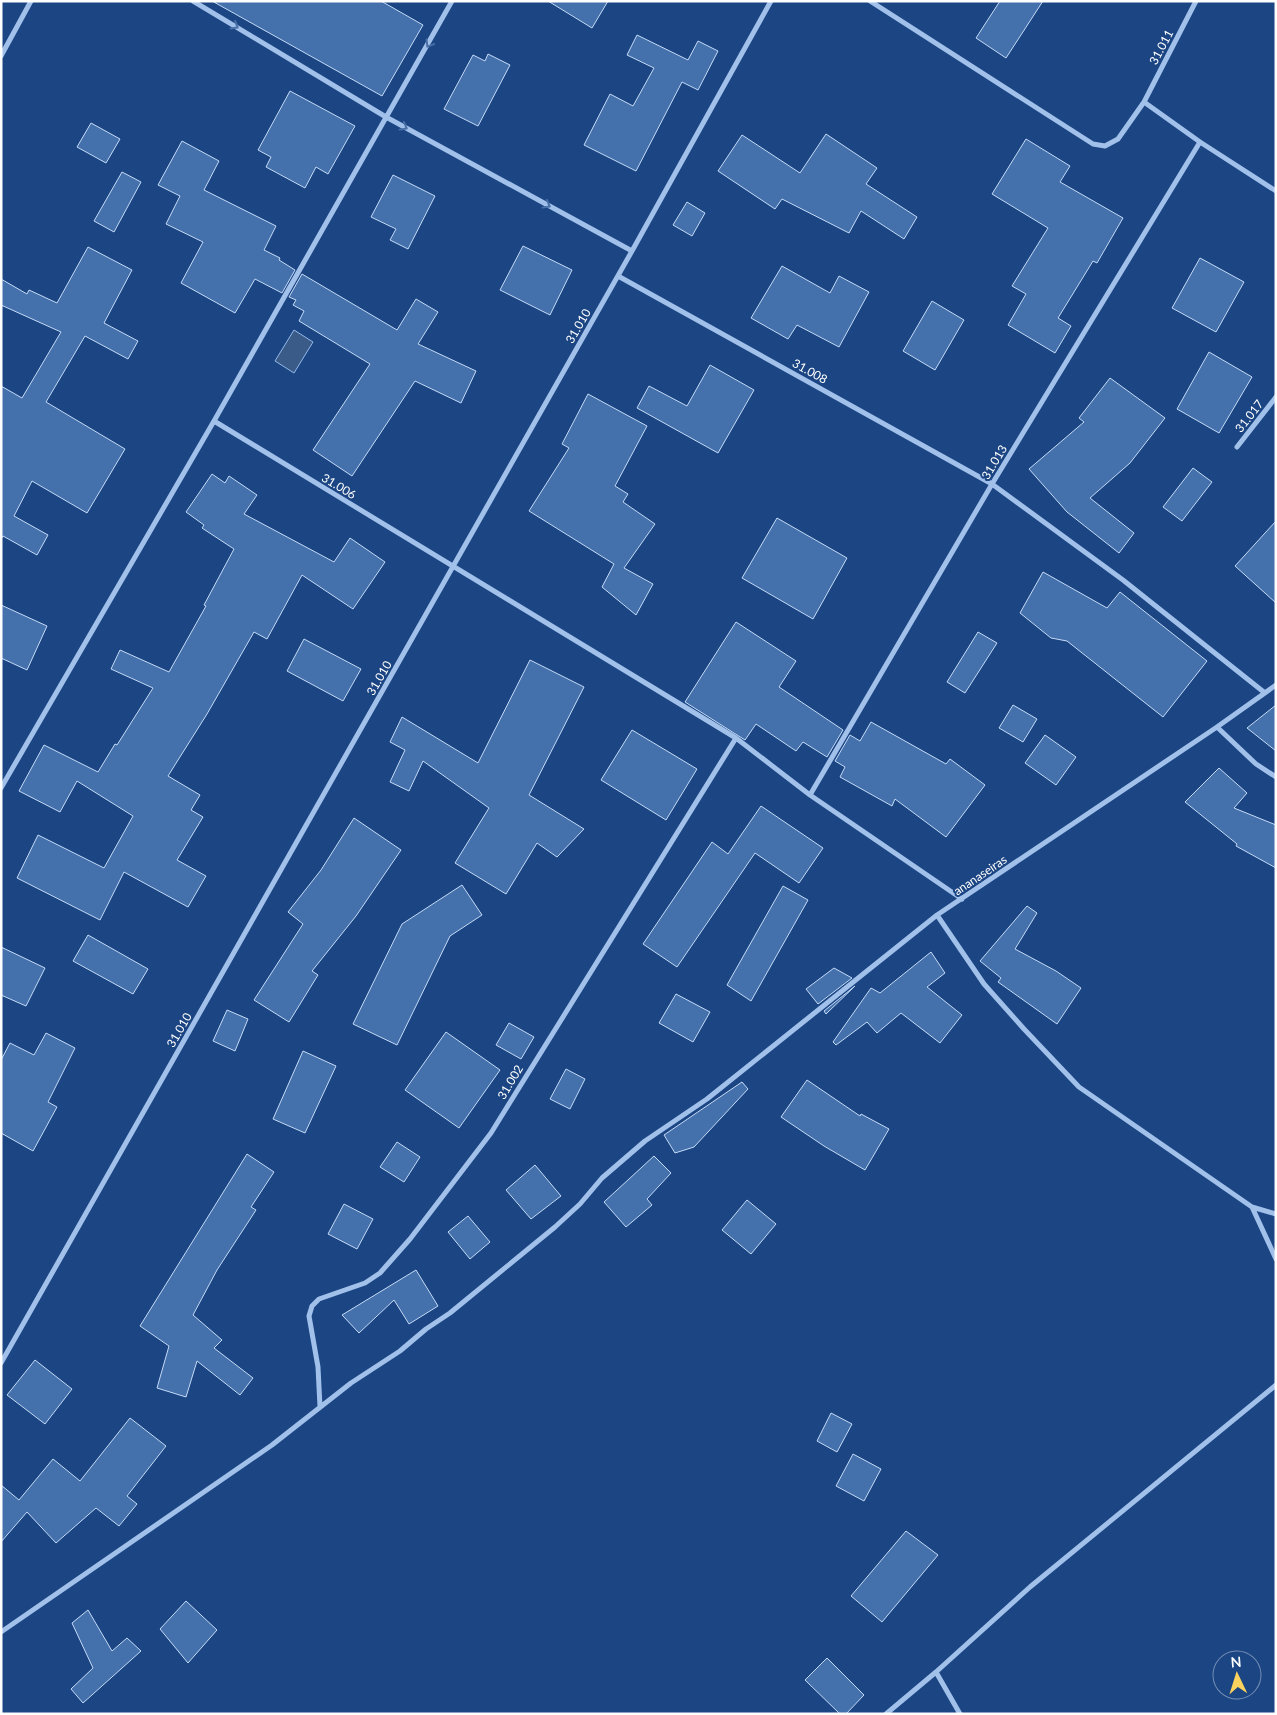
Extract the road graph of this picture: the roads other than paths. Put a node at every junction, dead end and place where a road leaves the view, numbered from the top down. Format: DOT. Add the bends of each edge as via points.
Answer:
graph roads {
  1 [pos="31,1"];
  2 [pos="193,1"];
  3 [pos="452,1"];
  4 [pos="771,1"];
  5 [pos="870,1"];
  6 [pos="1196,1"];
  7 [pos="1,56"];
  8 [pos="1144,102"];
  9 [pos="386,117"];
  10 [pos="1200,142"];
  11 [pos="1276,191"];
  12 [pos="632,252"];
  13 [pos="618,276"];
  14 [pos="1276,397"];
  15 [pos="214,421"];
  16 [pos="1237,447"];
  17 [pos="992,484"];
  18 [pos="454,566"];
  19 [pos="1276,685"];
  20 [pos="1265,693"];
  21 [pos="1217,727"];
  22 [pos="736,738"];
  23 [pos="1276,777"];
  24 [pos="1,788"];
  25 [pos="810,795"];
  26 [pos="962,900"];
  27 [pos="937,915"];
  28 [pos="1252,1207"];
  29 [pos="1276,1214"];
  30 [pos="1276,1259"];
  31 [pos="1,1363"];
  32 [pos="1276,1385"];
  33 [pos="320,1407"];
  34 [pos="1,1632"];
  35 [pos="936,1672"];
  36 [pos="886,1714"];
  37 [pos="960,1714"];
  1 -- 7 [label="street"];
  2 -- 9 [label="street, one-way"];
  3 -- 9 [label="street, one-way"];
  4 -- 12 [label="street, 31.010"];
  5 -- 8 [label="street, 31.011" via="1093,144 1106,146 1118,140"];
  6 -- 8 [label="street, 31.011"];
  8 -- 10 [label="street"];
  9 -- 12 [label="street, one-way"];
  9 -- 15 [label="street"];
  10 -- 11 [label="street"];
  10 -- 17 [label="street, 31.013"];
  12 -- 13 [label="street, 31.010"];
  13 -- 17 [label="street, 31.008"];
  13 -- 18 [label="street, 31.010"];
  14 -- 16 [label="street, 31.017"];
  15 -- 18 [label="street, 31.006"];
  15 -- 24 [label="street"];
  17 -- 20 [label="street, 31.008" via="1123,580"];
  17 -- 25 [label="street, 31.013"];
  18 -- 22 [label="street, 31.006"];
  18 -- 31 [label="street, 31.010"];
  19 -- 20 [label="street, ananaseiras"];
  20 -- 21 [label="street, ananaseiras"];
  21 -- 23 [label="street" via="1256,764"];
  21 -- 26 [label="street, ananaseiras"];
  22 -- 25 [label="street, 31.006"];
  22 -- 33 [label="street, 31.002" via="491,1133 380,1273 364,1283 319,1299 312,1306 309,1316 318,1367"];
  25 -- 26 [label="street, 31.006"];
  26 -- 27 [label="street, ananaseiras"];
  27 -- 28 [label="street" via="984,984 1079,1087"];
  27 -- 33 [label="street, ananaseiras" via="707,1099 645,1141 602,1178 555,1227 450,1313"];
  28 -- 29 [label="street"];
  28 -- 30 [label="street"];
  32 -- 35 [label="street" via="1030,1587"];
  33 -- 34 [label="street, ananaseiras" via="272,1445"];
  35 -- 36 [label="street"];
  35 -- 37 [label="street"];
}
